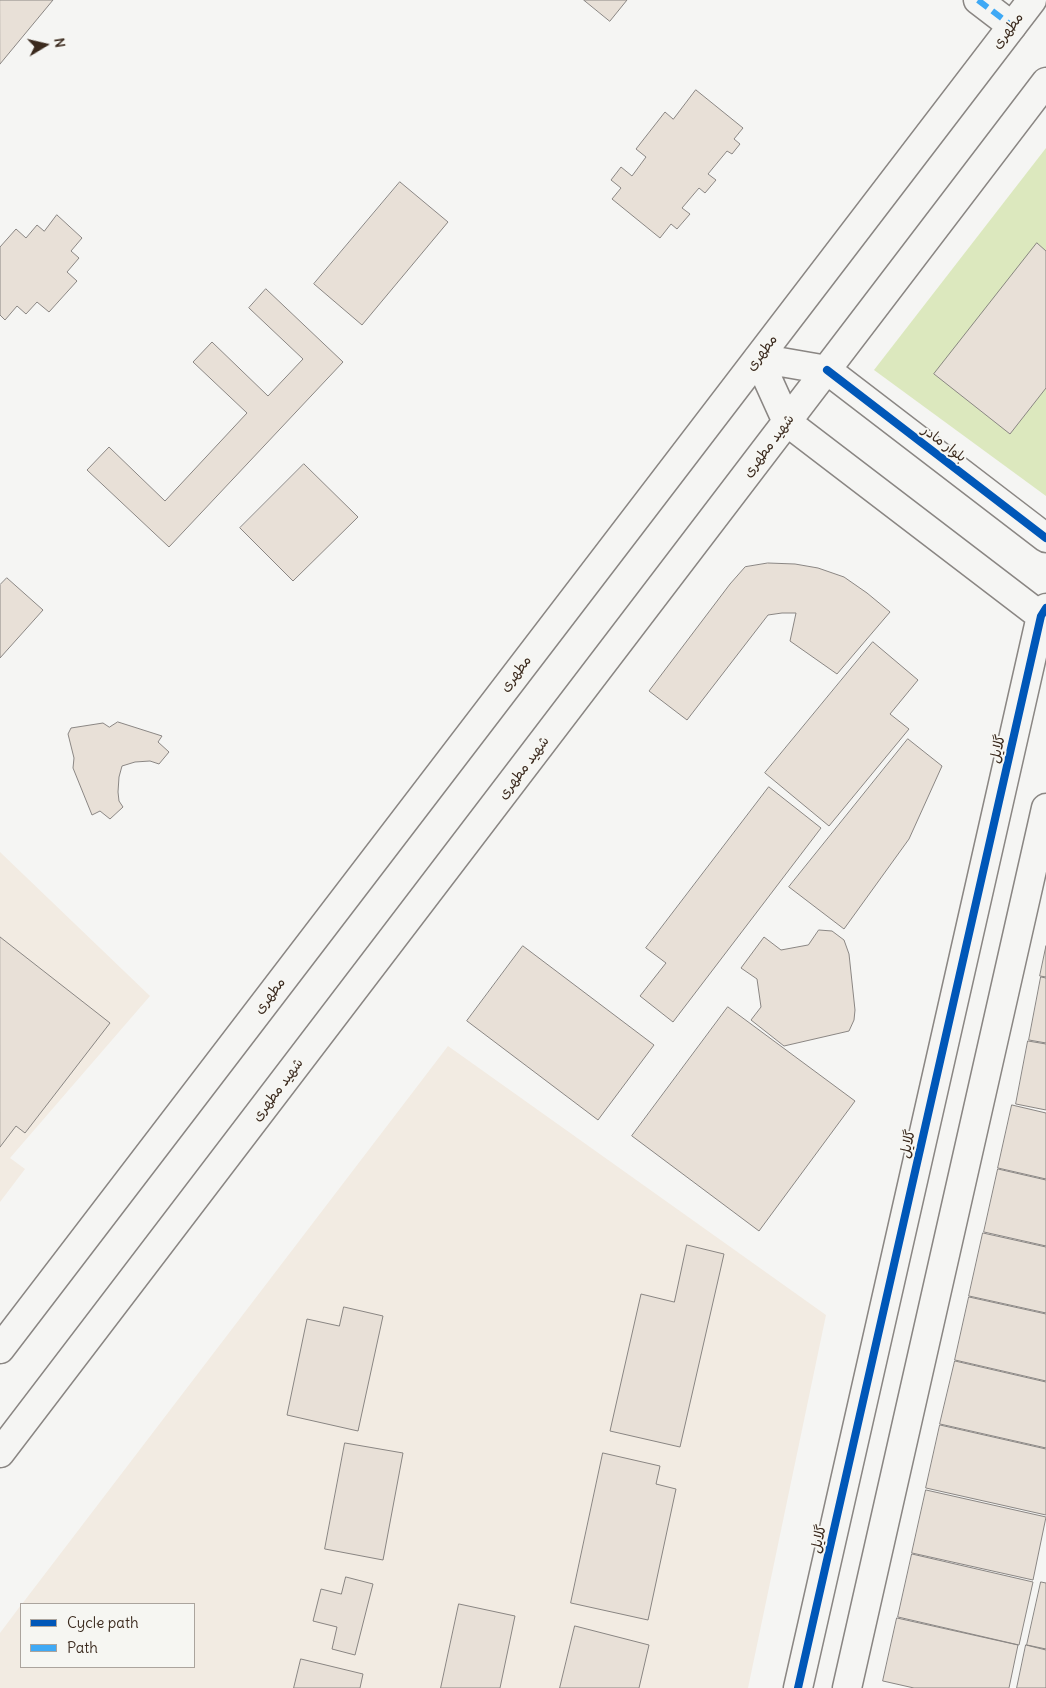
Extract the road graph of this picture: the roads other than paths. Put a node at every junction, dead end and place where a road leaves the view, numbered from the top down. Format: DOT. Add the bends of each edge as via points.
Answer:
graph roads {
  1 [pos="978,0"];
  2 [pos="1032,0"];
  3 [pos="1012,26"];
  4 [pos="1046,82"];
  5 [pos="758,358"];
  6 [pos="827,370"];
  7 [pos="788,422"];
  8 [pos="1046,538"];
  9 [pos="1044,615"];
  10 [pos="1046,808"];
  11 [pos="0,1349"];
  12 [pos="0,1453"];
  13 [pos="798,1688"];
  14 [pos="847,1688"];
  1 -- 3 [label="main road"];
  2 -- 3 [label="main road, مطهری"];
  3 -- 5 [label="main road, مطهری"];
  4 -- 6 [label="main road, شهید مطهری"];
  5 -- 6 [label="main road"];
  5 -- 7 [label="main road"];
  5 -- 11 [label="main road, مطهری"];
  6 -- 7 [label="main road, شهید مطهری"];
  6 -- 8 [label="main road, بلوار مادر"];
  7 -- 9 [label="main road"];
  7 -- 12 [label="main road, شهید مطهری"];
  9 -- 13 [label="main road, گلایل"];
  10 -- 14 [label="main road"];
}
